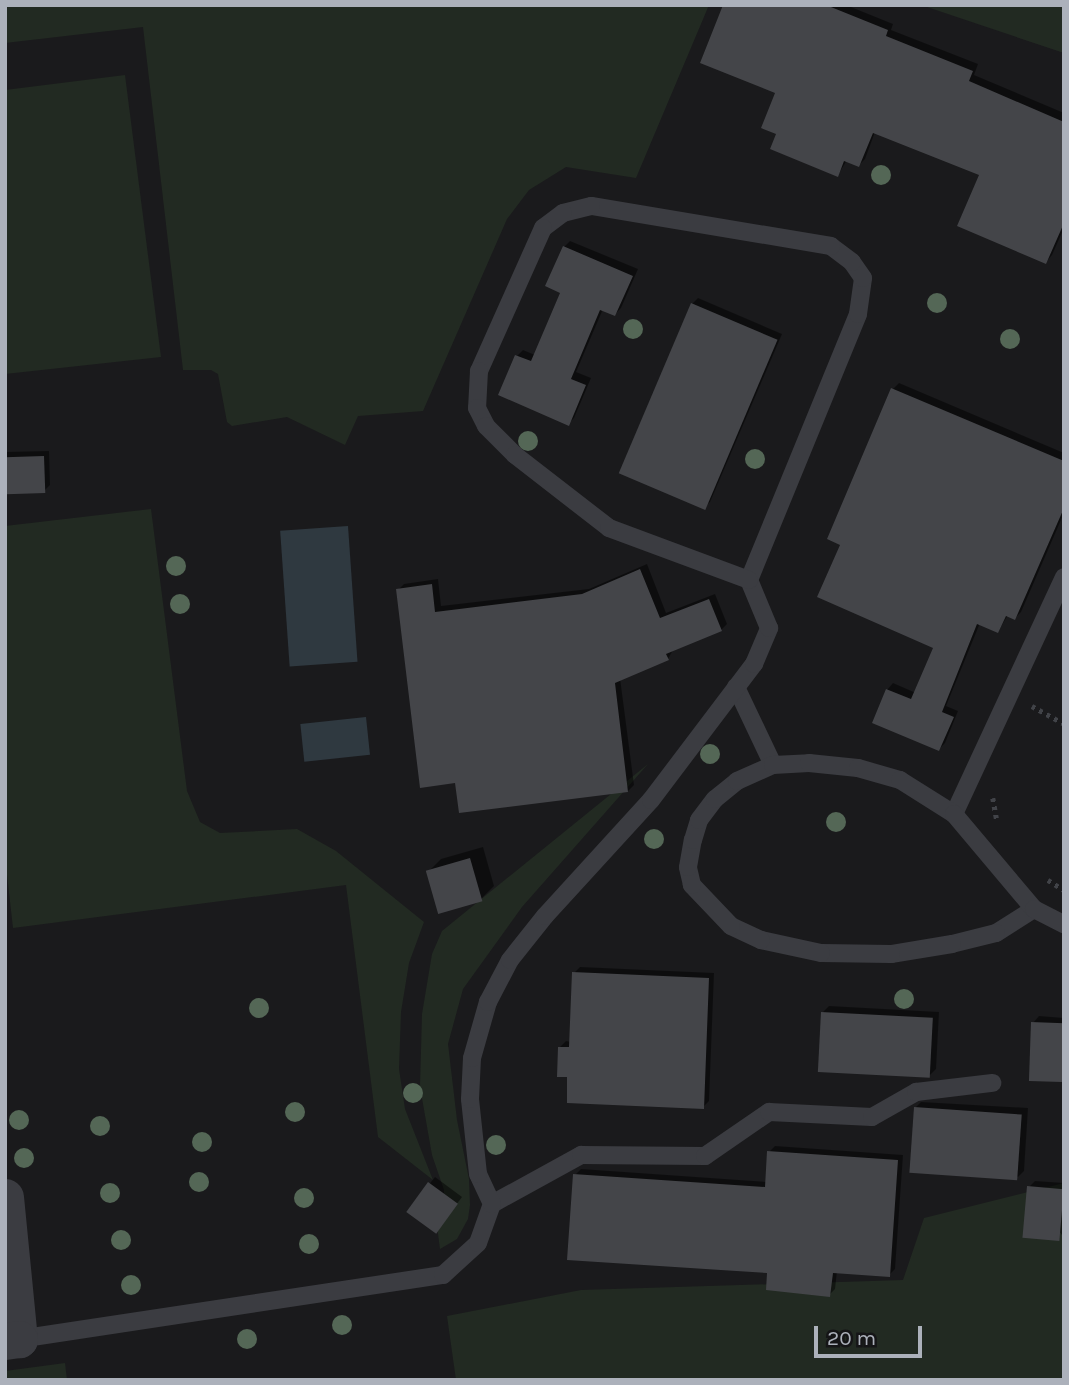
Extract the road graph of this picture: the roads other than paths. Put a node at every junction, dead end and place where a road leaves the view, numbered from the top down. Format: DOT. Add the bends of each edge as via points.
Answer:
graph roads {
  1 [pos="1064,577"];
  2 [pos="749,580"];
  3 [pos="736,687"];
  4 [pos="773,765"];
  5 [pos="954,814"];
  6 [pos="1034,909"];
  7 [pos="1064,924"];
  8 [pos="992,1083"];
  9 [pos="5,1197"];
  10 [pos="492,1204"];
  11 [pos="12,1340"];
  1 -- 5 [label="lane"];
  2 -- 2 [label="lane" via="609,528 515,455 486,426 477,408 479,371 543,228 563,213 591,206 831,246 852,262 863,278 858,314"];
  2 -- 3 [label="lane" via="769,628 754,664"];
  3 -- 4 [label="lane"];
  3 -- 10 [label="lane" via="651,800 510,960 488,1002 472,1058 470,1099 478,1174"];
  4 -- 5 [label="lane" via="858,768 900,780"];
  4 -- 6 [label="lane" via="737,781 715,799 699,820 692,840 688,867 692,885 731,926 761,940 821,953 891,954 996,933"];
  5 -- 6 [label="lane"];
  6 -- 7 [label="lane"];
  8 -- 10 [label="lane" via="916,1092 872,1116 769,1112 705,1156 581,1155"];
  9 -- 11 [label="street"];
  10 -- 11 [label="lane" via="478,1243 443,1275"];
}
